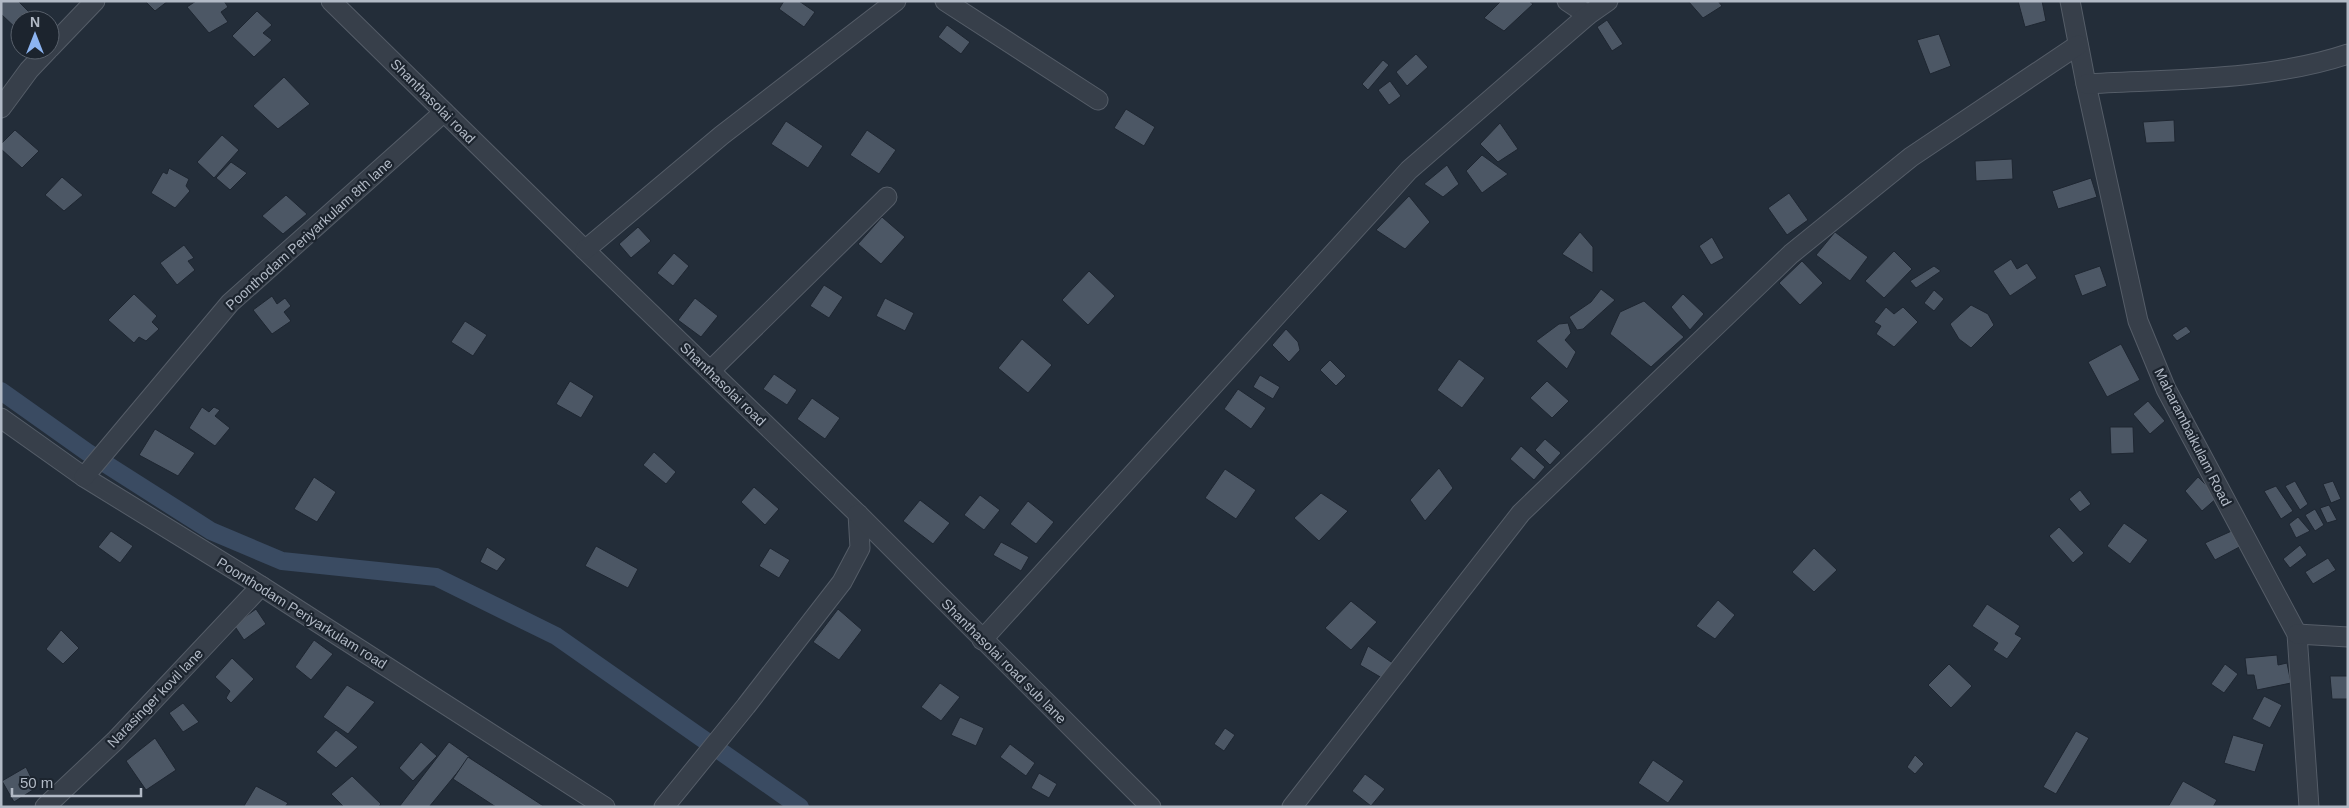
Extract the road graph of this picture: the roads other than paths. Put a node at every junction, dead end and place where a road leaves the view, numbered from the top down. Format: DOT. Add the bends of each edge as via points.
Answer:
graph roads {
  1 [pos="95,1"];
  2 [pos="896,1"];
  3 [pos="945,1"];
  4 [pos="1567,1"];
  5 [pos="1608,1"];
  6 [pos="2070,1"];
  7 [pos="334,2"];
  8 [pos="1588,16"];
  9 [pos="60,38"];
  10 [pos="2078,45"];
  11 [pos="2348,54"];
  12 [pos="39,60"];
  13 [pos="2086,84"];
  14 [pos="1098,100"];
  15 [pos="1,108"];
  16 [pos="444,112"];
  17 [pos="887,197"];
  18 [pos="585,250"];
  19 [pos="710,371"];
  20 [pos="1,418"];
  21 [pos="84,477"];
  22 [pos="858,514"];
  23 [pos="261,586"];
  24 [pos="2297,634"];
  25 [pos="2348,637"];
  26 [pos="982,640"];
  27 [pos="45,807"];
  28 [pos="605,807"];
  29 [pos="664,807"];
  30 [pos="1151,807"];
  31 [pos="1292,807"];
  32 [pos="2310,807"];
  1 -- 9 [label="street"];
  2 -- 18 [label="street" via="722,135"];
  3 -- 14 [label="street"];
  4 -- 8 [label="street"];
  5 -- 8 [label="street"];
  6 -- 10 [label="street, Maharambaikulam Road"];
  7 -- 16 [label="street, Shanthasolai road"];
  8 -- 26 [label="street" via="1409,170"];
  10 -- 13 [label="street, Maharambaikulam Road"];
  10 -- 31 [label="street" via="1911,158 1791,254 1521,514"];
  11 -- 13 [label="street" via="2328,61 2244,74"];
  12 -- 15 [label="street"];
  13 -- 24 [label="street, Maharambaikulam Road" via="2138,321 2166,389"];
  16 -- 18 [label="street, Shanthasolai road"];
  16 -- 21 [label="street, Poonthodam Periyarkulam 8th lane" via="230,303"];
  17 -- 19 [label="street"];
  18 -- 19 [label="street, Shanthasolai road"];
  19 -- 22 [label="street, Shanthasolai road"];
  20 -- 21 [label="street, Poonthodam Periyarkulam road"];
  21 -- 23 [label="street, Poonthodam Periyarkulam road"];
  22 -- 26 [label="street, Shanthasolai road sub lane"];
  22 -- 29 [label="street" via="860,548 842,582"];
  23 -- 27 [label="street, Narasinger kovil lane" via="115,741"];
  23 -- 28 [label="street, Poonthodam Periyarkulam road"];
  24 -- 25 [label="street"];
  24 -- 32 [label="street, Maharambaikulam Road"];
  26 -- 30 [label="street, Shanthasolai road sub lane"];
}
